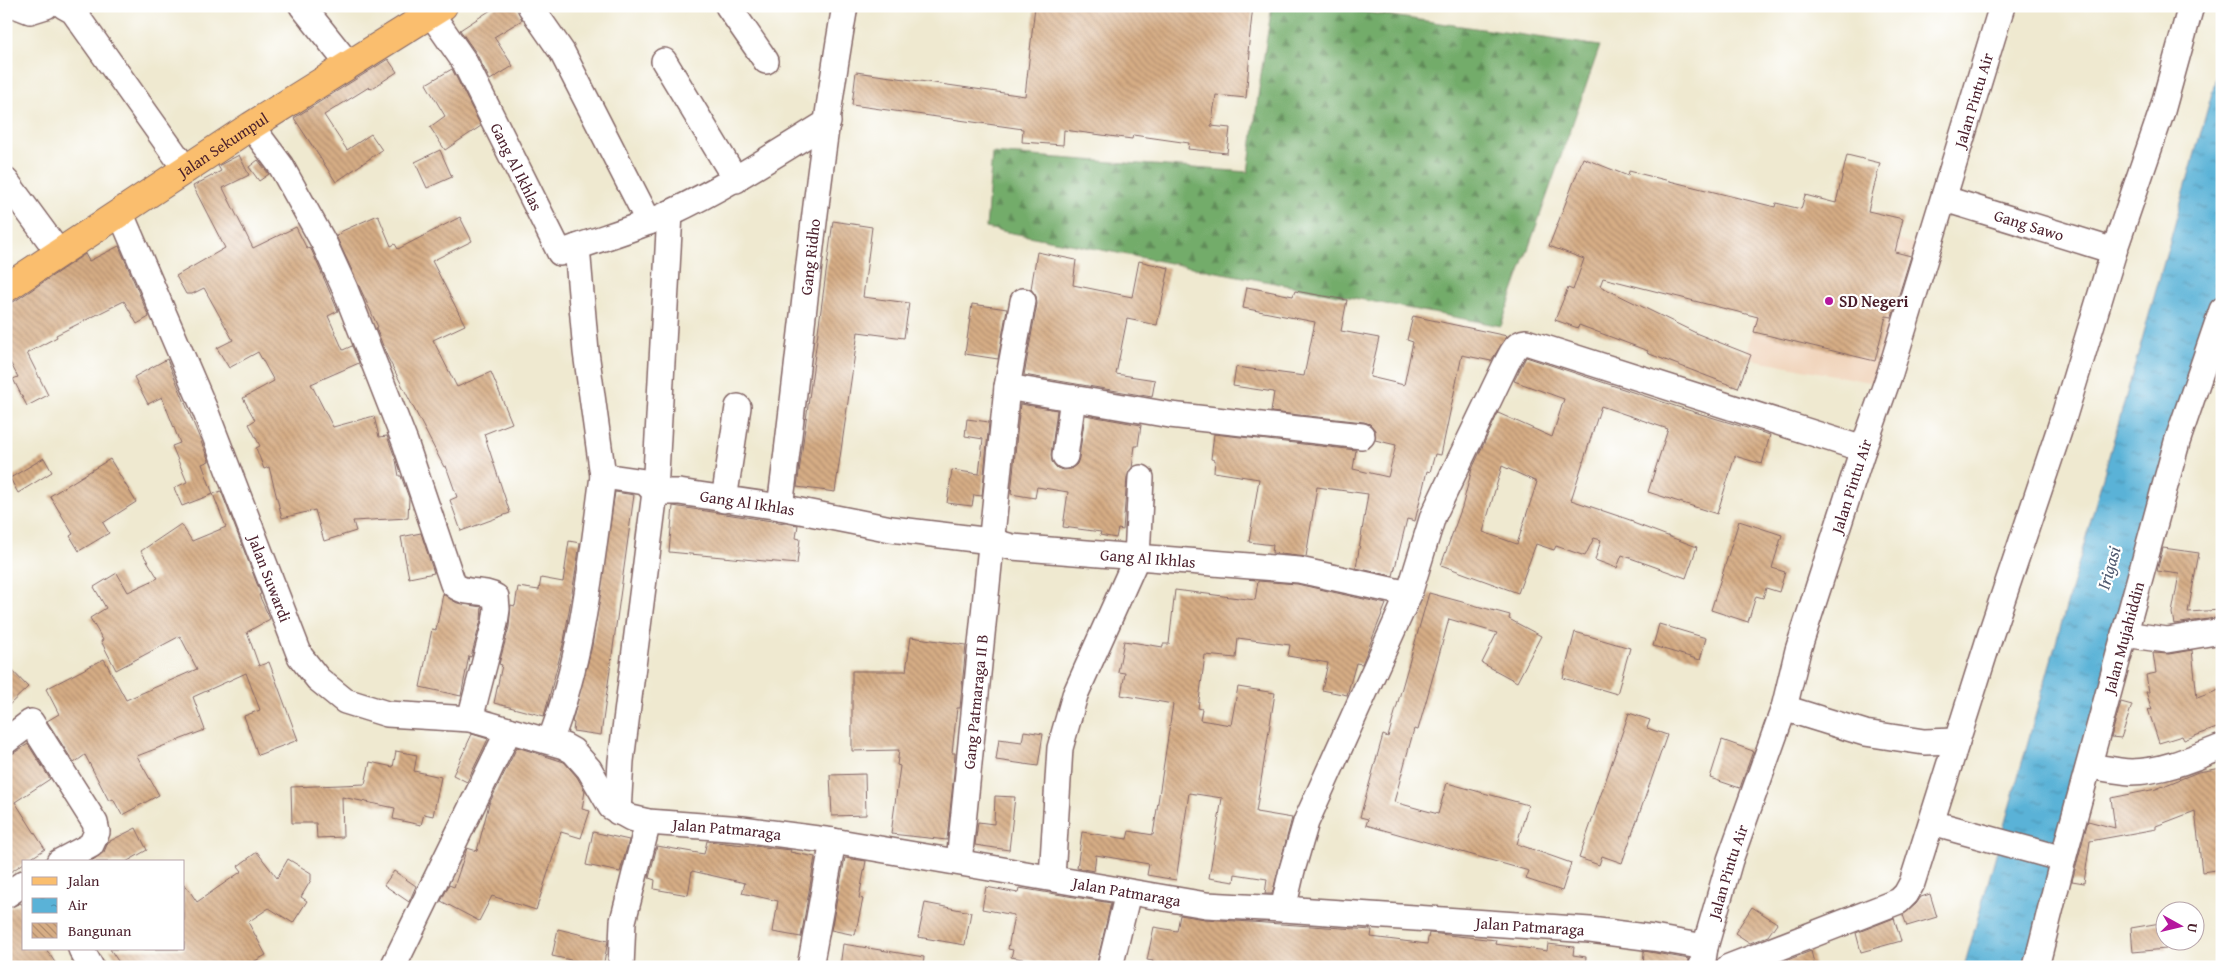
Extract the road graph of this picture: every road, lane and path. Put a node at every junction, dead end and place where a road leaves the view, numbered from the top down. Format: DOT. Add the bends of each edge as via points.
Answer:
graph roads {
  1 [pos="17,6"];
  2 [pos="46,6"];
  3 [pos="64,6"];
  4 [pos="302,6"];
  5 [pos="530,6"];
  6 [pos="728,6"];
  7 [pos="845,6"];
  8 [pos="2002,6"];
  9 [pos="2191,6"];
  10 [pos="437,10"];
  11 [pos="664,61"];
  12 [pos="766,61"];
  13 [pos="349,66"];
  14 [pos="828,122"];
  15 [pos="251,126"];
  16 [pos="186,170"];
  17 [pos="736,180"];
  18 [pos="6,181"];
  19 [pos="1944,199"];
  20 [pos="120,212"];
  21 [pos="660,217"];
  22 [pos="577,247"];
  23 [pos="2114,251"];
  24 [pos="59,253"];
  25 [pos="6,288"];
  26 [pos="1023,301"];
  27 [pos="2222,310"];
  28 [pos="2213,366"];
  29 [pos="1008,387"];
  30 [pos="1073,398"];
  31 [pos="738,407"];
  32 [pos="1362,436"];
  33 [pos="1863,449"];
  34 [pos="1065,456"];
  35 [pos="603,476"];
  36 [pos="1141,478"];
  37 [pos="655,492"];
  38 [pos="724,500"];
  39 [pos="780,507"];
  40 [pos="991,541"];
  41 [pos="1137,557"];
  42 [pos="1408,594"];
  43 [pos="2222,631"];
  44 [pos="2124,634"];
  45 [pos="1784,708"];
  46 [pos="470,719"];
  47 [pos="509,730"];
  48 [pos="6,741"];
  49 [pos="550,741"];
  50 [pos="1957,741"];
  51 [pos="2222,747"];
  52 [pos="621,761"];
  53 [pos="580,762"];
  54 [pos="2088,766"];
  55 [pos="618,812"];
  56 [pos="648,822"];
  57 [pos="1932,823"];
  58 [pos="833,841"];
  59 [pos="2056,857"];
  60 [pos="63,860"];
  61 [pos="958,862"];
  62 [pos="1052,878"];
  63 [pos="22,884"];
  64 [pos="1128,893"];
  65 [pos="6,895"];
  66 [pos="1284,909"];
  67 [pos="82,950"];
  68 [pos="1704,957"];
  69 [pos="91,967"];
  70 [pos="394,967"];
  71 [pos="621,967"];
  72 [pos="810,967"];
  73 [pos="1110,967"];
  74 [pos="1729,967"];
  75 [pos="2036,967"];
  1 -- 2 [label="street" via="30,11"];
  3 -- 16 [label="street" via="73,11"];
  4 -- 13 [label="street"];
  5 -- 21 [label="street" via="562,52"];
  6 -- 12 [label="street"];
  7 -- 14 [label="street, Gang Ridho"];
  8 -- 19 [label="street, Jalan Pintu Air"];
  9 -- 23 [label="street" via="2162,111"];
  10 -- 13 [label="main road, Jalan Sekumpul"];
  10 -- 22 [label="street, Gang Al Ikhlas" via="560,254"];
  11 -- 17 [label="street"];
  13 -- 15 [label="main road, Jalan Sekumpul"];
  14 -- 17 [label="street"];
  14 -- 39 [label="street, Gang Ridho"];
  15 -- 16 [label="main road, Jalan Sekumpul"];
  15 -- 46 [label="street" via="281,166 325,245 345,289 405,442 454,584 463,591 489,592 496,597 497,609"];
  16 -- 20 [label="main road, Jalan Sekumpul"];
  17 -- 21 [label="street"];
  18 -- 24 [label="street"];
  19 -- 23 [label="street, Gang Sawo"];
  19 -- 33 [label="street, Jalan Pintu Air" via="1890,374"];
  20 -- 24 [label="main road, Jalan Sekumpul"];
  20 -- 46 [label="street, Jalan Suwardi" via="205,410 300,656 318,679 345,701 387,714"];
  21 -- 22 [label="street"];
  21 -- 37 [label="street"];
  22 -- 35 [label="street" via="586,352"];
  23 -- 50 [label="street" via="2063,419"];
  24 -- 25 [label="main road, Jalan Sekumpul"];
  26 -- 29 [label="street, Gang Patmaraga II B"];
  27 -- 28 [label="street, Jalan Mujahiddin"];
  28 -- 44 [label="street, Jalan Mujahiddin" via="2177,442"];
  29 -- 30 [label="street"];
  29 -- 40 [label="street, Gang Patmaraga II B"];
  30 -- 32 [label="street" via="1170,415"];
  30 -- 34 [label="street"];
  31 -- 38 [label="street"];
  33 -- 42 [label="street" via="1581,358 1521,342 1506,364 1437,507"];
  33 -- 45 [label="street, Jalan Pintu Air" via="1798,650"];
  35 -- 37 [label="street, Gang Al Ikhlas" via="645,482"];
  35 -- 49 [label="street" via="583,621 568,690"];
  36 -- 41 [label="street"];
  37 -- 38 [label="street, Gang Al Ikhlas" via="679,492"];
  37 -- 52 [label="street"];
  38 -- 39 [label="street, Gang Al Ikhlas"];
  39 -- 40 [label="street, Gang Al Ikhlas" via="891,529"];
  40 -- 41 [label="street, Gang Al Ikhlas" via="1012,547"];
  40 -- 61 [label="street, Gang Patmaraga II B"];
  41 -- 42 [label="street, Gang Al Ikhlas" via="1299,570"];
  41 -- 62 [label="street" via="1075,695 1064,732 1056,794"];
  42 -- 66 [label="street" via="1306,822"];
  43 -- 44 [label="street" via="2167,640"];
  44 -- 54 [label="street, Jalan Mujahiddin"];
  45 -- 50 [label="street" via="1865,733 1924,742"];
  45 -- 68 [label="street, Jalan Pintu Air" via="1730,860"];
  46 -- 47 [label="street, Jalan Suwardi"];
  47 -- 49 [label="street, Jalan Suwardi"];
  47 -- 70 [label="street"];
  48 -- 60 [label="street" via="31,722 94,823 97,832 92,845"];
  49 -- 53 [label="street, Jalan Suwardi" via="573,751"];
  50 -- 57 [label="street"];
  51 -- 54 [label="street" via="2146,771"];
  52 -- 53 [label="street"];
  52 -- 55 [label="street"];
  53 -- 55 [label="street" via="589,769 611,807"];
  54 -- 59 [label="street, Jalan Mujahiddin"];
  55 -- 56 [label="street, Jalan Patmaraga"];
  56 -- 58 [label="street, Jalan Patmaraga" via="742,829"];
  56 -- 71 [label="street" via="623,921"];
  57 -- 59 [label="street"];
  57 -- 74 [label="street" via="1912,883 1899,901"];
  58 -- 61 [label="street, Jalan Patmaraga"];
  58 -- 72 [label="street"];
  59 -- 75 [label="street, Jalan Mujahiddin"];
  61 -- 62 [label="street, Jalan Patmaraga"];
  62 -- 64 [label="street, Jalan Patmaraga"];
  63 -- 65 [label="street"];
  64 -- 66 [label="street, Jalan Patmaraga" via="1206,905"];
  64 -- 73 [label="street"];
  66 -- 68 [label="street, Jalan Patmaraga" via="1590,930 1653,938"];
  67 -- 69 [label="street"];
}
